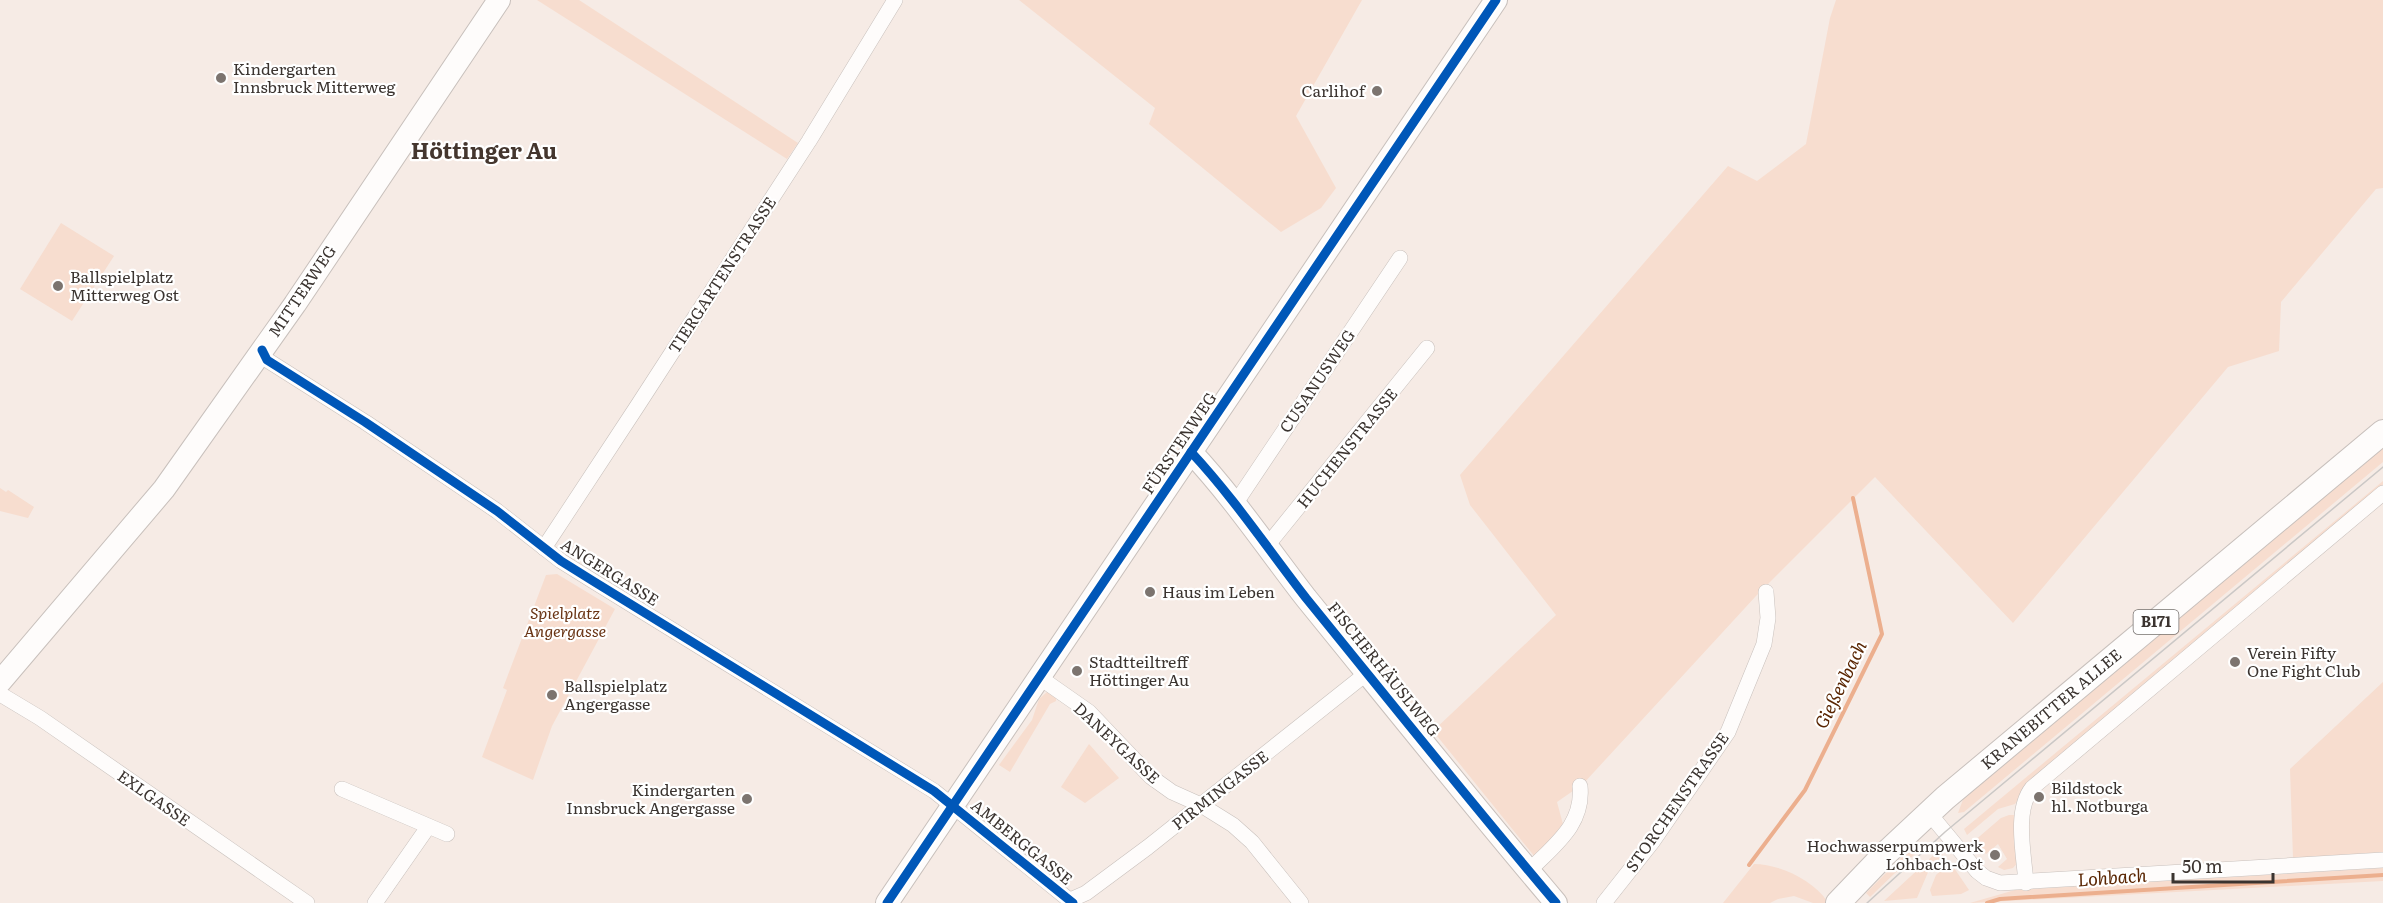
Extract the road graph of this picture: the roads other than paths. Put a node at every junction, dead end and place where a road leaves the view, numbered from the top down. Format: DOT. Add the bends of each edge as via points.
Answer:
graph roads {
  1 [pos="499,0"];
  2 [pos="895,0"];
  3 [pos="1496,0"];
  4 [pos="1400,258"];
  5 [pos="1427,348"];
  6 [pos="262,350"];
  7 [pos="2383,432"];
  8 [pos="1191,452"];
  9 [pos="2383,493"];
  10 [pos="1235,504"];
  11 [pos="544,548"];
  12 [pos="1266,548"];
  13 [pos="1766,592"];
  14 [pos="1367,673"];
  15 [pos="1039,677"];
  16 [pos="0,682"];
  17 [pos="0,694"];
  18 [pos="1580,786"];
  19 [pos="342,789"];
  20 [pos="953,804"];
  21 [pos="1201,805"];
  22 [pos="1929,813"];
  23 [pos="428,826"];
  24 [pos="447,834"];
  25 [pos="2383,860"];
  26 [pos="1529,871"];
  27 [pos="2026,883"];
  28 [pos="1071,902"];
  29 [pos="308,903"];
  30 [pos="375,903"];
  31 [pos="887,903"];
  32 [pos="1301,903"];
  33 [pos="1556,903"];
  34 [pos="1604,903"];
  35 [pos="1838,903"];
  1 -- 6 [label="street, MITTERWEG"];
  2 -- 11 [label="street, TIERGARTENSTRASSE"];
  3 -- 8 [label="street, FÜRSTENWEG"];
  4 -- 10 [label="street, CUSANUSWEG"];
  5 -- 12 [label="street, HUCHENSTRASSE"];
  6 -- 11 [label="street, ANGERGASSE" via="267,360 422,460"];
  6 -- 16 [label="street, MITTERWEG" via="164,489"];
  7 -- 22 [label="main road, KRANEBITTER ALLEE / B171"];
  8 -- 10 [label="street, FISCHERHÄUSLWEG"];
  8 -- 15 [label="street, FÜRSTENWEG"];
  9 -- 27 [label="street" via="2032,788 2024,801 2022,817"];
  10 -- 12 [label="street, FISCHERHÄUSLWEG"];
  11 -- 20 [label="street, ANGERGASSE"];
  12 -- 14 [label="street, FISCHERHÄUSLWEG"];
  13 -- 34 [label="street, STORCHENSTRASSE" via="1764,644 1728,732 1653,842"];
  14 -- 21 [label="street, PIRMINGASSE"];
  14 -- 26 [label="street, FISCHERHÄUSLWEG"];
  15 -- 20 [label="street, FÜRSTENWEG"];
  15 -- 21 [label="street, DANEYGASSE" via="1089,712 1151,777"];
  17 -- 29 [label="street, EXLGASSE"];
  18 -- 26 [label="street" via="1576,819"];
  19 -- 23 [label="street"];
  20 -- 28 [label="street, AMBERGGASSE"];
  20 -- 31 [label="street, FÜRSTENWEG"];
  21 -- 28 [label="street, PIRMINGASSE"];
  21 -- 32 [label="street, DANEYGASSE" via="1252,842"];
  22 -- 27 [label="street" via="1983,876 1997,882"];
  22 -- 35 [label="main road, KRANEBITTER ALLEE / B171"];
  23 -- 24 [label="street"];
  23 -- 30 [label="street"];
  25 -- 27 [label="street"];
  26 -- 33 [label="street, FISCHERHÄUSLWEG"];
}
